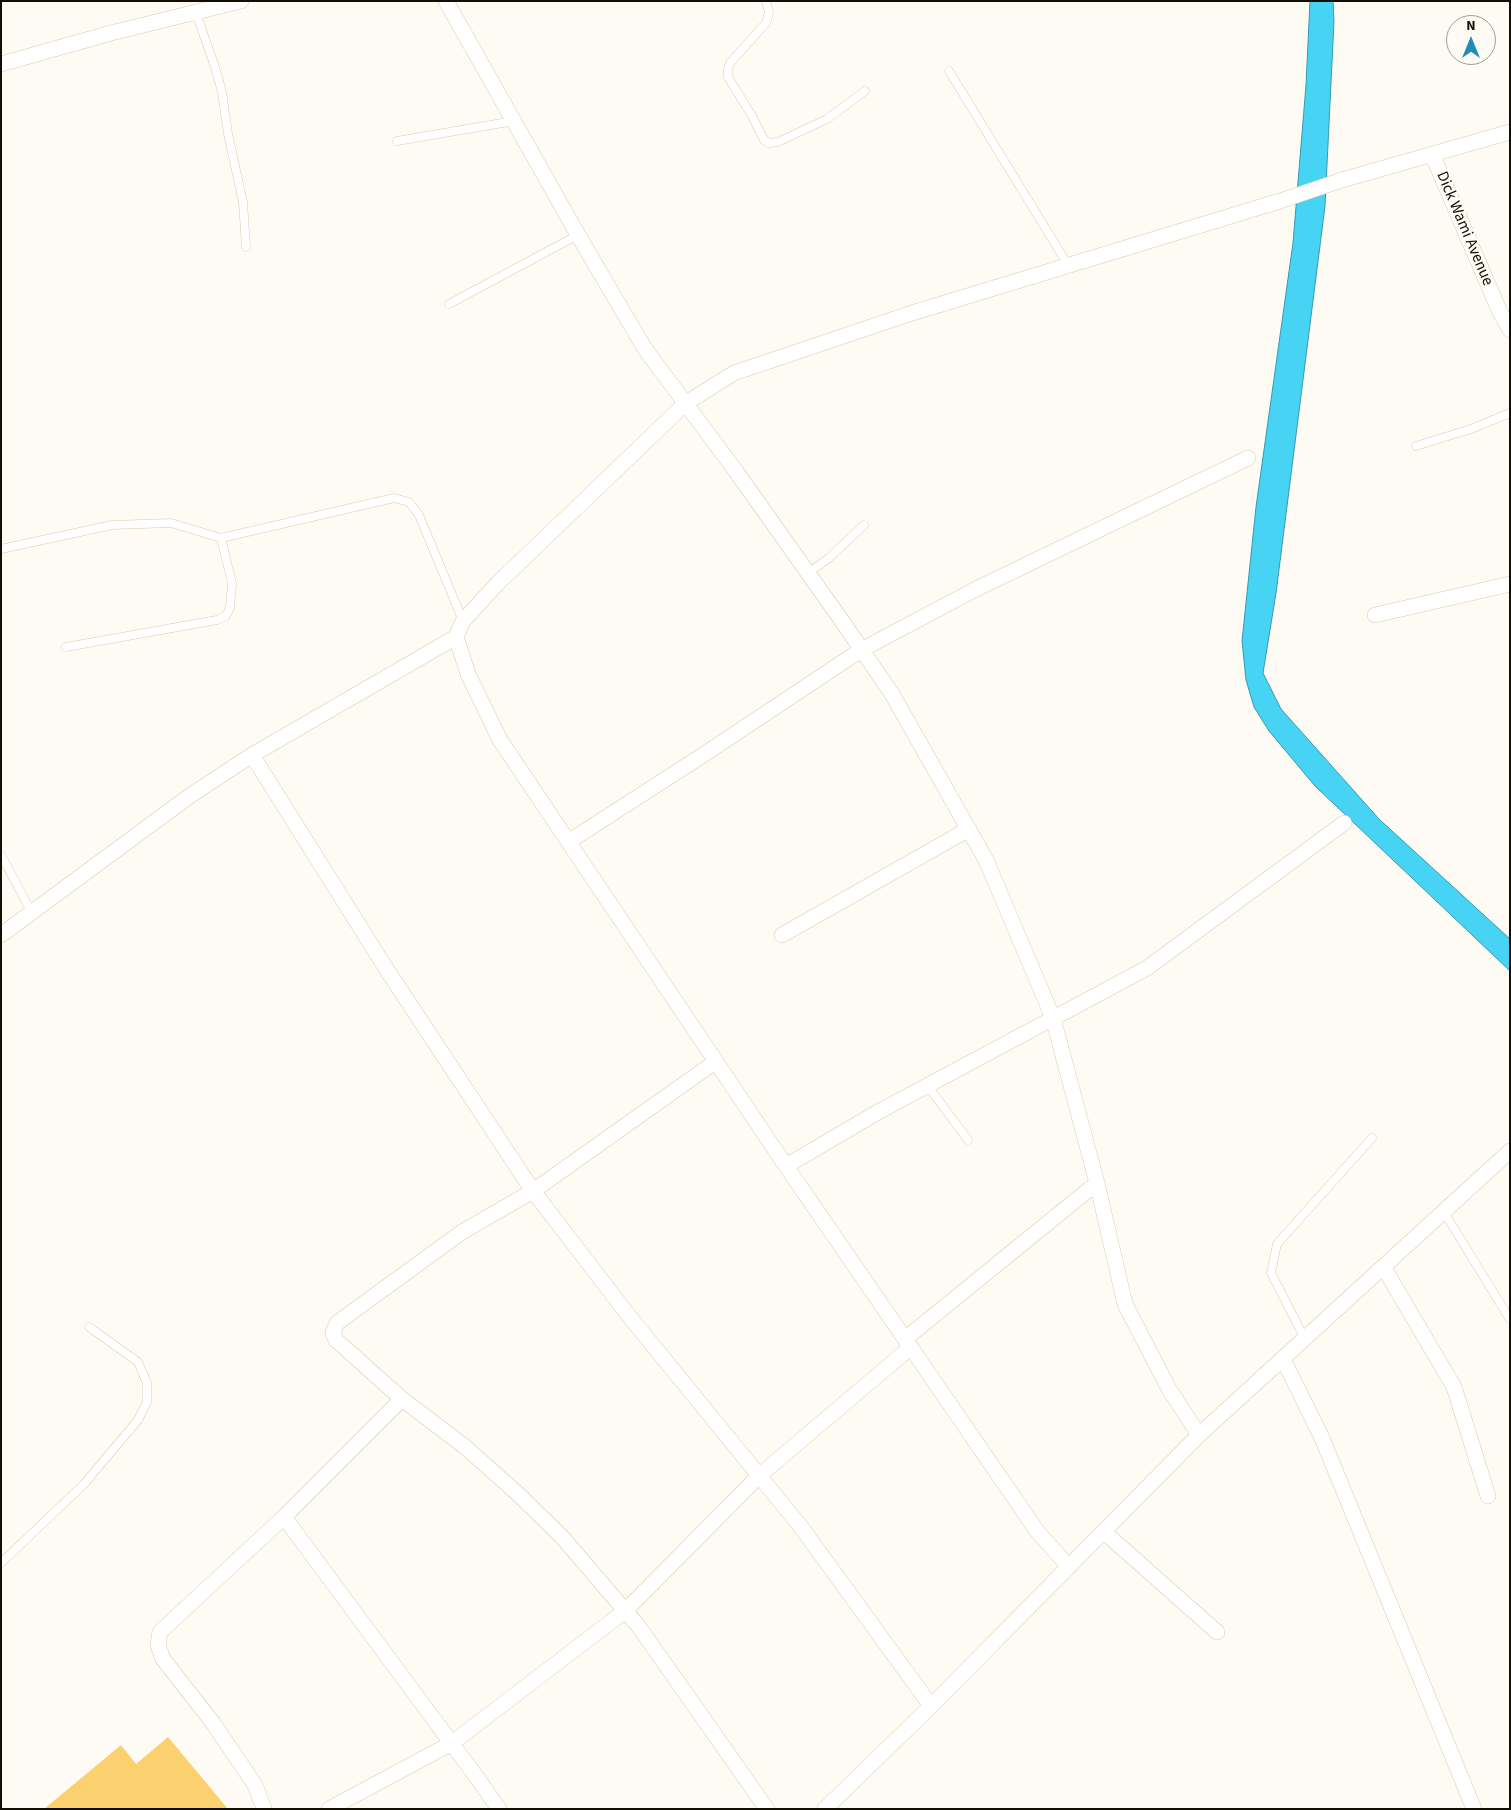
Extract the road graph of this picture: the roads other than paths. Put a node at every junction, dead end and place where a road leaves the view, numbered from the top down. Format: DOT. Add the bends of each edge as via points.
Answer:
graph roads {
  1 [pos="241,1"];
  2 [pos="446,1"];
  3 [pos="766,1"];
  4 [pos="217,4"];
  5 [pos="196,12"];
  6 [pos="1,64"];
  7 [pos="950,71"];
  8 [pos="865,91"];
  9 [pos="514,122"];
  10 [pos="1510,132"];
  11 [pos="397,142"];
  12 [pos="1432,154"];
  13 [pos="578,235"];
  14 [pos="246,247"];
  15 [pos="1068,265"];
  16 [pos="449,304"];
  17 [pos="1510,330"];
  18 [pos="686,403"];
  19 [pos="1510,413"];
  20 [pos="1416,446"];
  21 [pos="1248,458"];
  22 [pos="864,525"];
  23 [pos="221,538"];
  24 [pos="1,549"];
  25 [pos="808,573"];
  26 [pos="1510,584"];
  27 [pos="1375,615"];
  28 [pos="463,621"];
  29 [pos="456,637"];
  30 [pos="66,647"];
  31 [pos="862,650"];
  32 [pos="252,755"];
  33 [pos="1344,822"];
  34 [pos="969,829"];
  35 [pos="568,842"];
  36 [pos="1,856"];
  37 [pos="32,913"];
  38 [pos="1,935"];
  39 [pos="782,935"];
  40 [pos="1054,1018"];
  41 [pos="715,1062"];
  42 [pos="927,1085"];
  43 [pos="1372,1138"];
  44 [pos="968,1140"];
  45 [pos="1508,1157"];
  46 [pos="786,1166"];
  47 [pos="1097,1183"];
  48 [pos="533,1191"];
  49 [pos="1444,1212"];
  50 [pos="1384,1268"];
  51 [pos="1509,1318"];
  52 [pos="89,1327"];
  53 [pos="1305,1339"];
  54 [pos="908,1343"];
  55 [pos="1283,1359"];
  56 [pos="402,1399"];
  57 [pos="1199,1435"];
  58 [pos="760,1475"];
  59 [pos="1488,1496"];
  60 [pos="284,1517"];
  61 [pos="1104,1532"];
  62 [pos="1,1563"];
  63 [pos="1069,1567"];
  64 [pos="625,1611"];
  65 [pos="1217,1632"];
  66 [pos="931,1706"];
  67 [pos="452,1743"];
  68 [pos="264,1809"];
  69 [pos="328,1809"];
  70 [pos="499,1809"];
  71 [pos="768,1809"];
  72 [pos="825,1809"];
  73 [pos="1474,1809"];
  1 -- 4 [label="street"];
  2 -- 9 [label="street"];
  3 -- 8 [label="lane" via="770,13 766,23 728,69 728,76 764,140 778,142 827,119"];
  4 -- 5 [label="street"];
  5 -- 6 [label="street"];
  5 -- 14 [label="lane" via="222,92 243,202"];
  7 -- 15 [label="lane"];
  9 -- 11 [label="lane"];
  9 -- 13 [label="street"];
  10 -- 12 [label="street"];
  12 -- 15 [label="street"];
  12 -- 17 [label="street, Dick Wami Avenue"];
  13 -- 16 [label="lane"];
  13 -- 18 [label="street" via="645,349"];
  15 -- 18 [label="street" via="734,373"];
  18 -- 25 [label="street"];
  18 -- 28 [label="street" via="498,583"];
  19 -- 20 [label="lane"];
  21 -- 31 [label="street" via="974,590"];
  22 -- 25 [label="lane"];
  23 -- 24 [label="lane" via="171,523 112,525"];
  23 -- 28 [label="lane" via="394,498 409,502 419,515"];
  23 -- 30 [label="lane" via="232,583 230,608 226,616"];
  25 -- 31 [label="street"];
  26 -- 27 [label="street"];
  28 -- 29 [label="street"];
  29 -- 32 [label="street"];
  29 -- 35 [label="street" via="468,674 500,740"];
  31 -- 34 [label="street" via="892,694"];
  31 -- 35 [label="street"];
  32 -- 37 [label="street" via="191,795"];
  32 -- 48 [label="street" via="387,970"];
  33 -- 40 [label="street" via="1147,968"];
  34 -- 39 [label="street"];
  34 -- 40 [label="street" via="986,860"];
  35 -- 41 [label="street"];
  36 -- 37 [label="lane"];
  37 -- 38 [label="street"];
  40 -- 42 [label="street"];
  40 -- 47 [label="street"];
  41 -- 46 [label="street"];
  41 -- 48 [label="street"];
  42 -- 44 [label="lane"];
  42 -- 46 [label="street"];
  43 -- 53 [label="lane" via="1277,1244 1271,1273"];
  45 -- 49 [label="street"];
  46 -- 54 [label="street"];
  47 -- 54 [label="street"];
  47 -- 57 [label="street" via="1125,1304 1169,1389"];
  48 -- 56 [label="street" via="462,1232 337,1323 333,1333 336,1340"];
  48 -- 58 [label="street" via="629,1316"];
  49 -- 50 [label="street"];
  49 -- 51 [label="lane"];
  50 -- 53 [label="street"];
  50 -- 59 [label="street" via="1454,1387"];
  52 -- 62 [label="lane" via="138,1362 147,1383 147,1402 138,1420 84,1484"];
  53 -- 55 [label="street"];
  54 -- 58 [label="street"];
  54 -- 63 [label="street" via="1037,1531"];
  55 -- 57 [label="street"];
  55 -- 73 [label="street" via="1322,1438"];
  56 -- 60 [label="street"];
  56 -- 64 [label="street" via="464,1446 517,1493 563,1538"];
  57 -- 61 [label="street"];
  58 -- 64 [label="street"];
  58 -- 66 [label="street"];
  60 -- 67 [label="street"];
  60 -- 68 [label="street" via="160,1632 158,1645 163,1659 213,1723 254,1785"];
  61 -- 63 [label="street"];
  61 -- 65 [label="street"];
  63 -- 66 [label="street"];
  64 -- 67 [label="street"];
  64 -- 71 [label="street"];
  66 -- 72 [label="street"];
  67 -- 69 [label="street"];
  67 -- 70 [label="street"];
}
